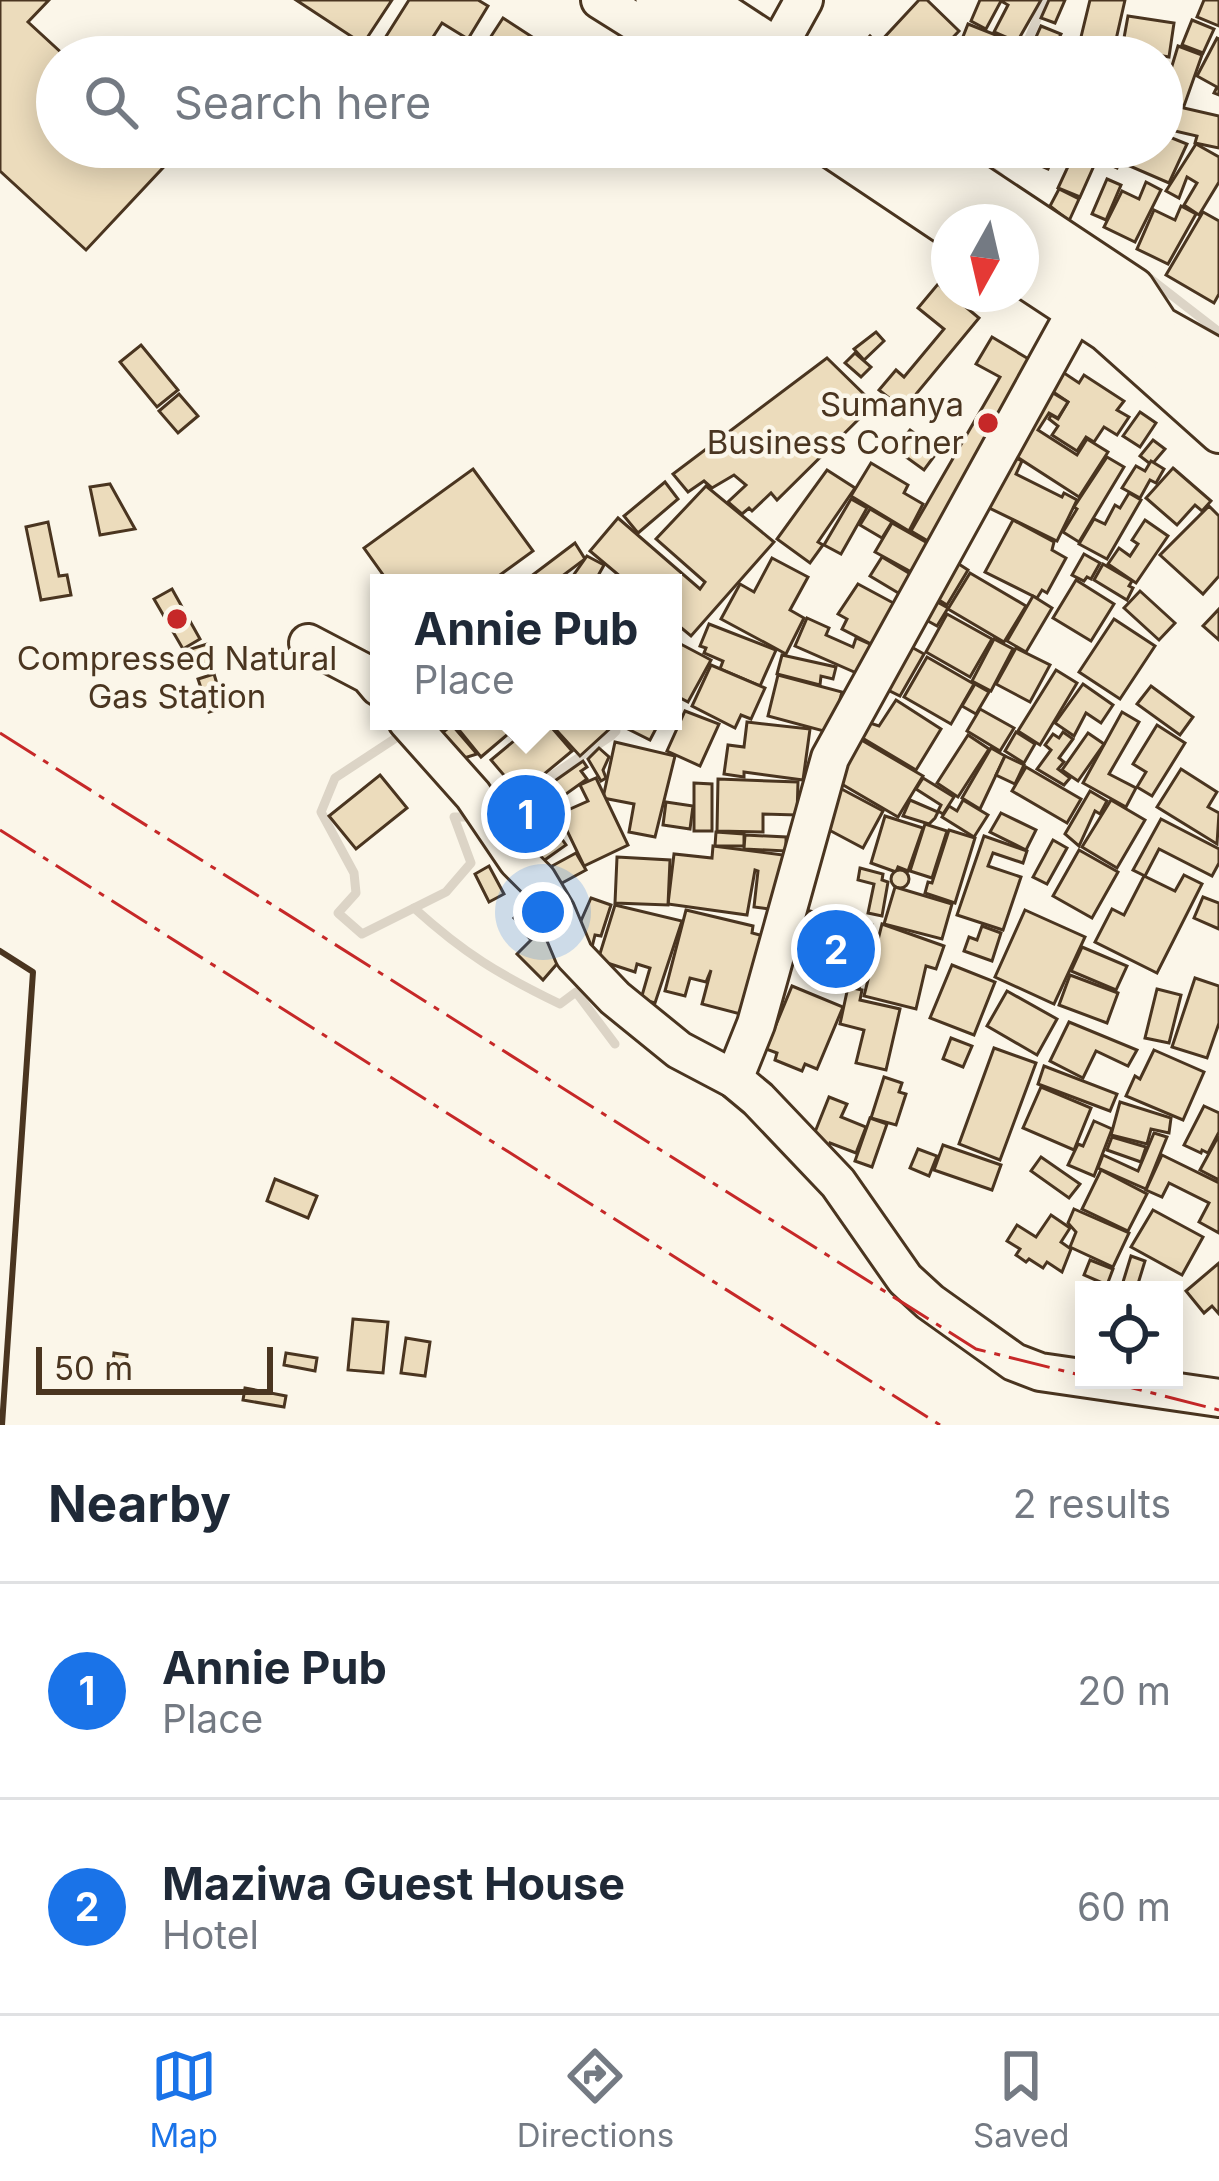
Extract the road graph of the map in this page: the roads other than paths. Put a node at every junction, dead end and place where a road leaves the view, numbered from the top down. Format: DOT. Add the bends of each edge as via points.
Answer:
graph roads {
  1 [pos="600,0"];
  2 [pos="659,0"];
  3 [pos="705,0"];
  4 [pos="804,0"];
  5 [pos="657,36"];
  6 [pos="734,36"];
  7 [pos="750,36"];
  8 [pos="783,36"];
  9 [pos="859,168"];
  10 [pos="914,168"];
  11 [pos="956,168"];
  12 [pos="968,204"];
  13 [pos="931,216"];
  14 [pos="1039,251"];
  15 [pos="1039,289"];
  16 [pos="1075,313"];
  17 [pos="1219,358"];
  18 [pos="1219,392"];
  19 [pos="1219,434"];
  20 [pos="308,643"];
  21 [pos="370,676"];
  22 [pos="415,730"];
  23 [pos="734,1079"];
  24 [pos="1219,1398"];
  1 -- 5 [label="street"];
  2 -- 6 [label="main road"];
  3 -- 7 [label="street"];
  4 -- 8 [label="street"];
  9 -- 13 [label="street"];
  10 -- 12 [label="main road"];
  11 -- 17 [label="street" via="1135,287 1160,325"];
  14 -- 18 [label="main road"];
  15 -- 16 [label="street"];
  16 -- 19 [label="street"];
  16 -- 23 [label="street" via="830,758 757,1024"];
  20 -- 21 [label="street"];
  22 -- 23 [label="street" via="537,880 574,955 656,1033"];
  23 -- 24 [label="street" via="838,1183 905,1279 1014,1362"];
}
